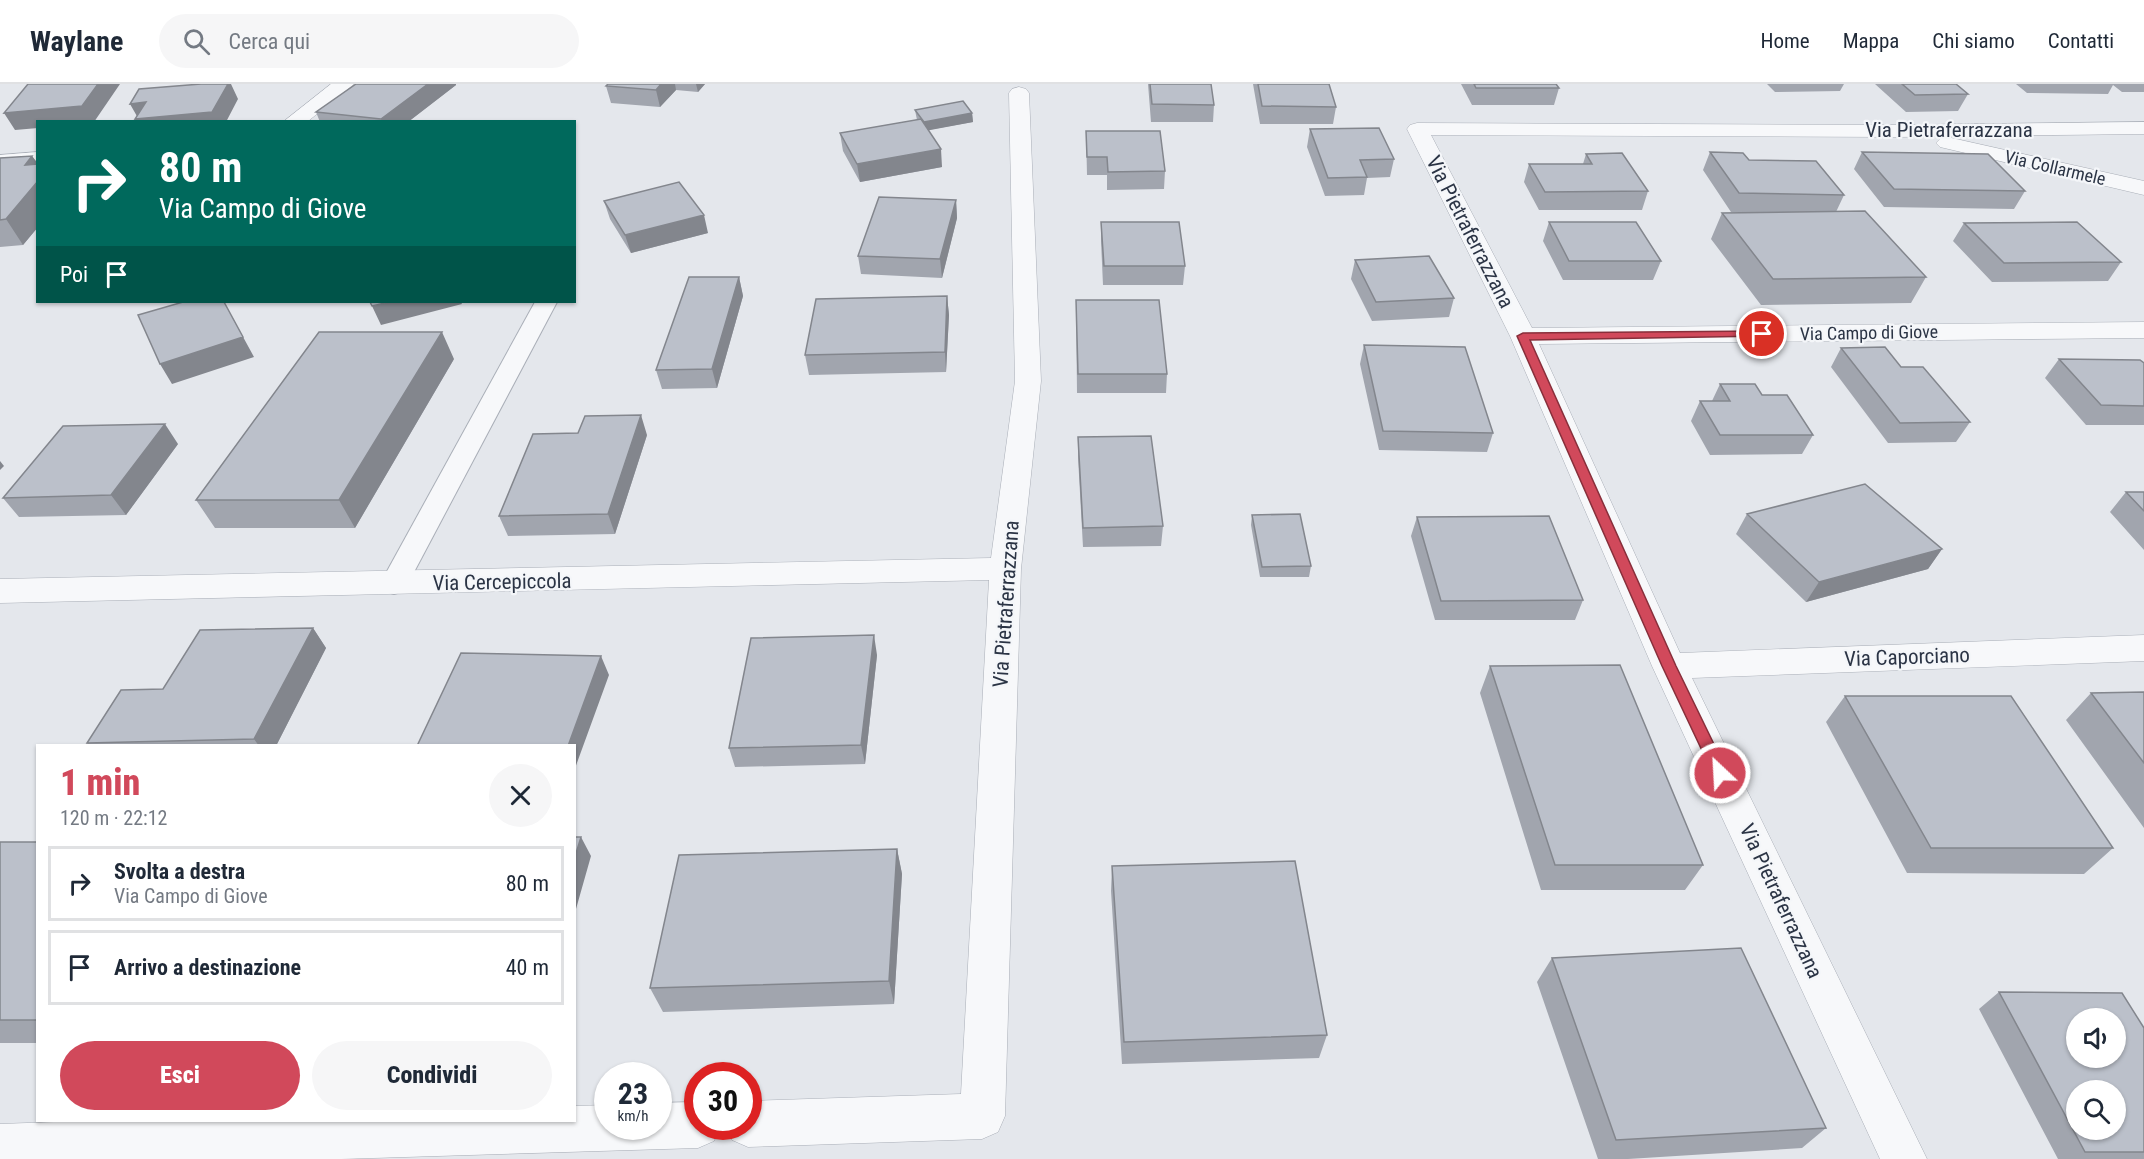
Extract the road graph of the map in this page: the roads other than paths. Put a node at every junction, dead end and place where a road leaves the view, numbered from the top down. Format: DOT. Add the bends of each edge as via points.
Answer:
graph roads {
  1 [pos="344,84"];
  2 [pos="1020,93"];
  3 [pos="296,120"];
  4 [pos="2144,128"];
  5 [pos="1896,131"];
  6 [pos="36,158"];
  7 [pos="0,161"];
  8 [pos="2144,188"];
  9 [pos="545,303"];
  10 [pos="2144,330"];
  11 [pos="1523,336"];
  12 [pos="1005,569"];
  13 [pos="394,584"];
  14 [pos="0,591"];
  15 [pos="2144,648"];
  16 [pos="1669,666"];
  17 [pos="762,1124"];
  18 [pos="594,1128"];
  19 [pos="0,1147"];
  20 [pos="1904,1159"];
  1 -- 3 [label="street"];
  2 -- 12 [label="street, Via Pietraferrazzana" via="1028,381"];
  4 -- 5 [label="street, Via Pietraferrazzana"];
  5 -- 8 [label="street, Via Collarmele"];
  5 -- 11 [label="street, Via Pietraferrazzana" via="1417,129"];
  6 -- 7 [label="street"];
  9 -- 13 [label="lane"];
  10 -- 11 [label="street, Via Campo di Giove"];
  11 -- 16 [label="street, Via Pietraferrazzana"];
  12 -- 13 [label="street, Via Cercepiccola"];
  12 -- 17 [label="street, Via Pietraferrazzana" via="982,1116"];
  13 -- 14 [label="street, Via Cercepiccola"];
  15 -- 16 [label="street, Via Caporciano"];
  16 -- 20 [label="street, Via Pietraferrazzana"];
  18 -- 19 [label="street"];
}
